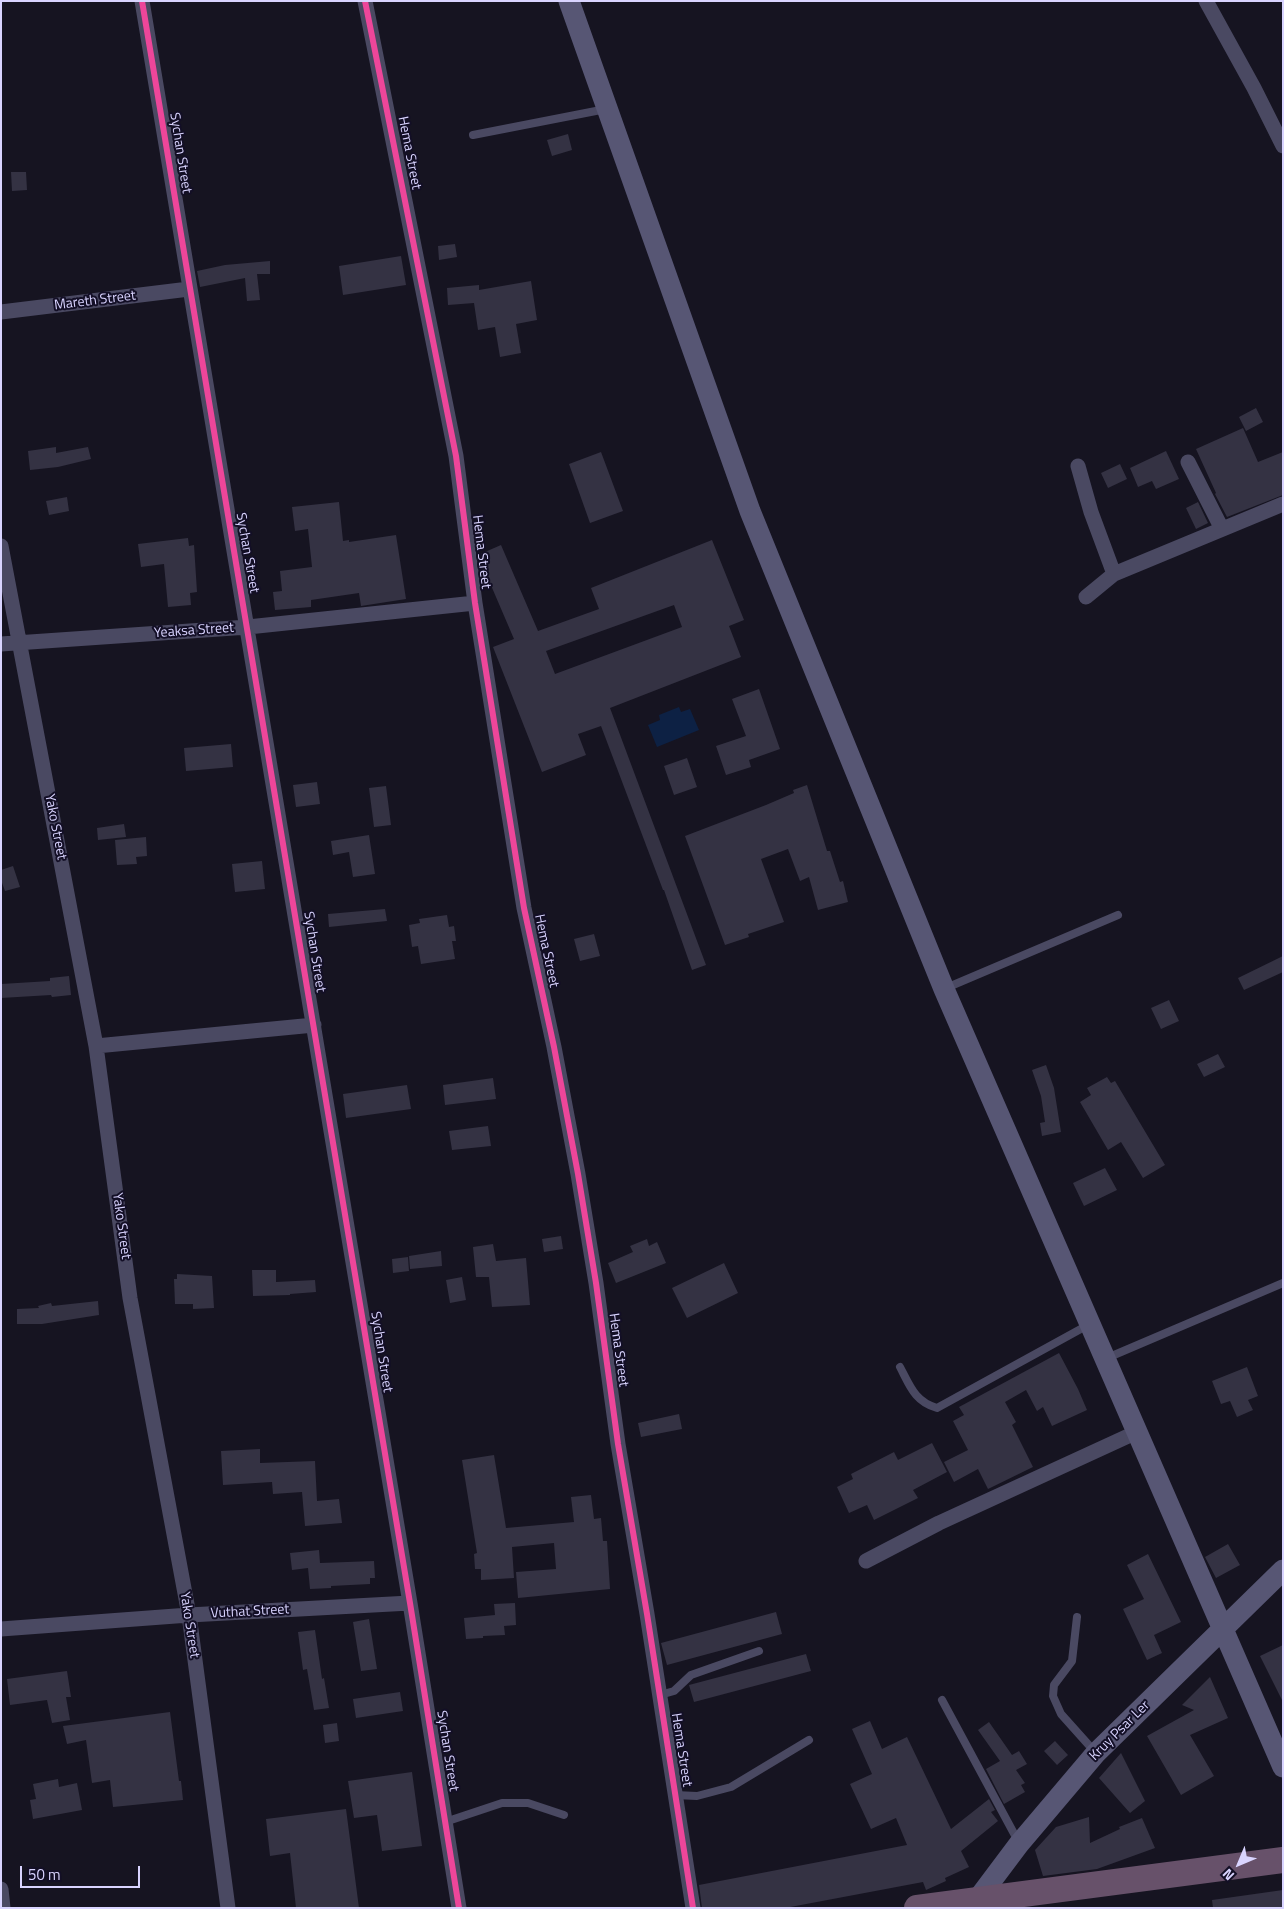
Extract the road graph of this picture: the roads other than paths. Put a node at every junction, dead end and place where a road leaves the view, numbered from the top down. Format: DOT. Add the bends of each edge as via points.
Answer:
graph roads {
  1 [pos="142,1"];
  2 [pos="365,1"];
  3 [pos="569,1"];
  4 [pos="1206,1"];
  5 [pos="608,109"];
  6 [pos="473,135"];
  7 [pos="1283,146"];
  8 [pos="189,290"];
  9 [pos="1,312"];
  10 [pos="1188,462"];
  11 [pos="1078,466"];
  12 [pos="1283,504"];
  13 [pos="1222,529"];
  14 [pos="1,546"];
  15 [pos="1114,574"];
  16 [pos="1086,597"];
  17 [pos="475,603"];
  18 [pos="248,627"];
  19 [pos="21,643"];
  20 [pos="1,644"];
  21 [pos="1118,915"];
  22 [pos="944,989"];
  23 [pos="314,1025"];
  24 [pos="96,1046"];
  25 [pos="1283,1283"];
  26 [pos="1090,1324"];
  27 [pos="1105,1359"];
  28 [pos="900,1367"];
  29 [pos="1137,1432"];
  30 [pos="866,1562"];
  31 [pos="1283,1570"];
  32 [pos="410,1603"];
  33 [pos="189,1615"];
  34 [pos="1077,1618"];
  35 [pos="1,1629"];
  36 [pos="1223,1629"];
  37 [pos="759,1651"];
  38 [pos="660,1695"];
  39 [pos="942,1700"];
  40 [pos="809,1740"];
  41 [pos="1096,1753"];
  42 [pos="1283,1767"];
  43 [pos="675,1795"];
  44 [pos="564,1815"];
  45 [pos="446,1822"];
  46 [pos="1019,1844"];
  47 [pos="1283,1860"];
  48 [pos="1,1889"];
  49 [pos="975,1904"];
  50 [pos="4,1908"];
  51 [pos="228,1908"];
  52 [pos="459,1908"];
  53 [pos="693,1908"];
  54 [pos="917,1908"];
  1 -- 8 [label="street, Sychan Street"];
  2 -- 17 [label="street, Hema Street" via="456,456"];
  3 -- 5 [label="street"];
  4 -- 7 [label="street"];
  5 -- 6 [label="lane"];
  5 -- 22 [label="street" via="750,511"];
  8 -- 9 [label="street, Mareth Street"];
  8 -- 18 [label="street, Sychan Street"];
  10 -- 13 [label="street"];
  11 -- 15 [label="street"];
  12 -- 13 [label="street"];
  13 -- 15 [label="street"];
  14 -- 19 [label="street, Yako Street"];
  15 -- 16 [label="street"];
  17 -- 18 [label="street, Yeaksa Street"];
  17 -- 38 [label="street, Hema Street" via="524,908 578,1174 622,1471"];
  18 -- 19 [label="street, Yeaksa Street"];
  18 -- 23 [label="street, Sychan Street"];
  19 -- 20 [label="street, Yeaksa Street"];
  19 -- 24 [label="street, Yako Street"];
  21 -- 22 [label="lane"];
  22 -- 26 [label="street"];
  23 -- 24 [label="street"];
  23 -- 32 [label="street, Sychan Street"];
  24 -- 33 [label="street, Yako Street" via="130,1298"];
  25 -- 27 [label="lane"];
  26 -- 27 [label="street"];
  26 -- 28 [label="lane" via="936,1408 926,1405 916,1396"];
  27 -- 29 [label="street"];
  29 -- 30 [label="street" via="939,1523"];
  29 -- 36 [label="street"];
  31 -- 36 [label="street, Kruy Psar Ler"];
  32 -- 33 [label="street, Vuthat Street"];
  32 -- 45 [label="street, Sychan Street"];
  33 -- 35 [label="street, Vuthat Street"];
  33 -- 51 [label="street, Yako Street"];
  34 -- 41 [label="lane" via="1072,1661 1054,1685 1054,1696 1061,1714"];
  36 -- 41 [label="street, Kruy Psar Ler"];
  36 -- 42 [label="street"];
  37 -- 38 [label="lane" via="691,1674 674,1690"];
  38 -- 43 [label="street, Hema Street"];
  39 -- 46 [label="lane"];
  40 -- 43 [label="lane" via="731,1787 697,1796"];
  41 -- 46 [label="street, Kruy Psar Ler"];
  43 -- 53 [label="street, Hema Street"];
  44 -- 45 [label="lane" via="528,1804 502,1803"];
  45 -- 52 [label="street, Sychan Street"];
  46 -- 49 [label="street, Kruy Psar Ler"];
  47 -- 49 [label="highway"];
  48 -- 50 [label="street"];
  49 -- 54 [label="highway"];
}
